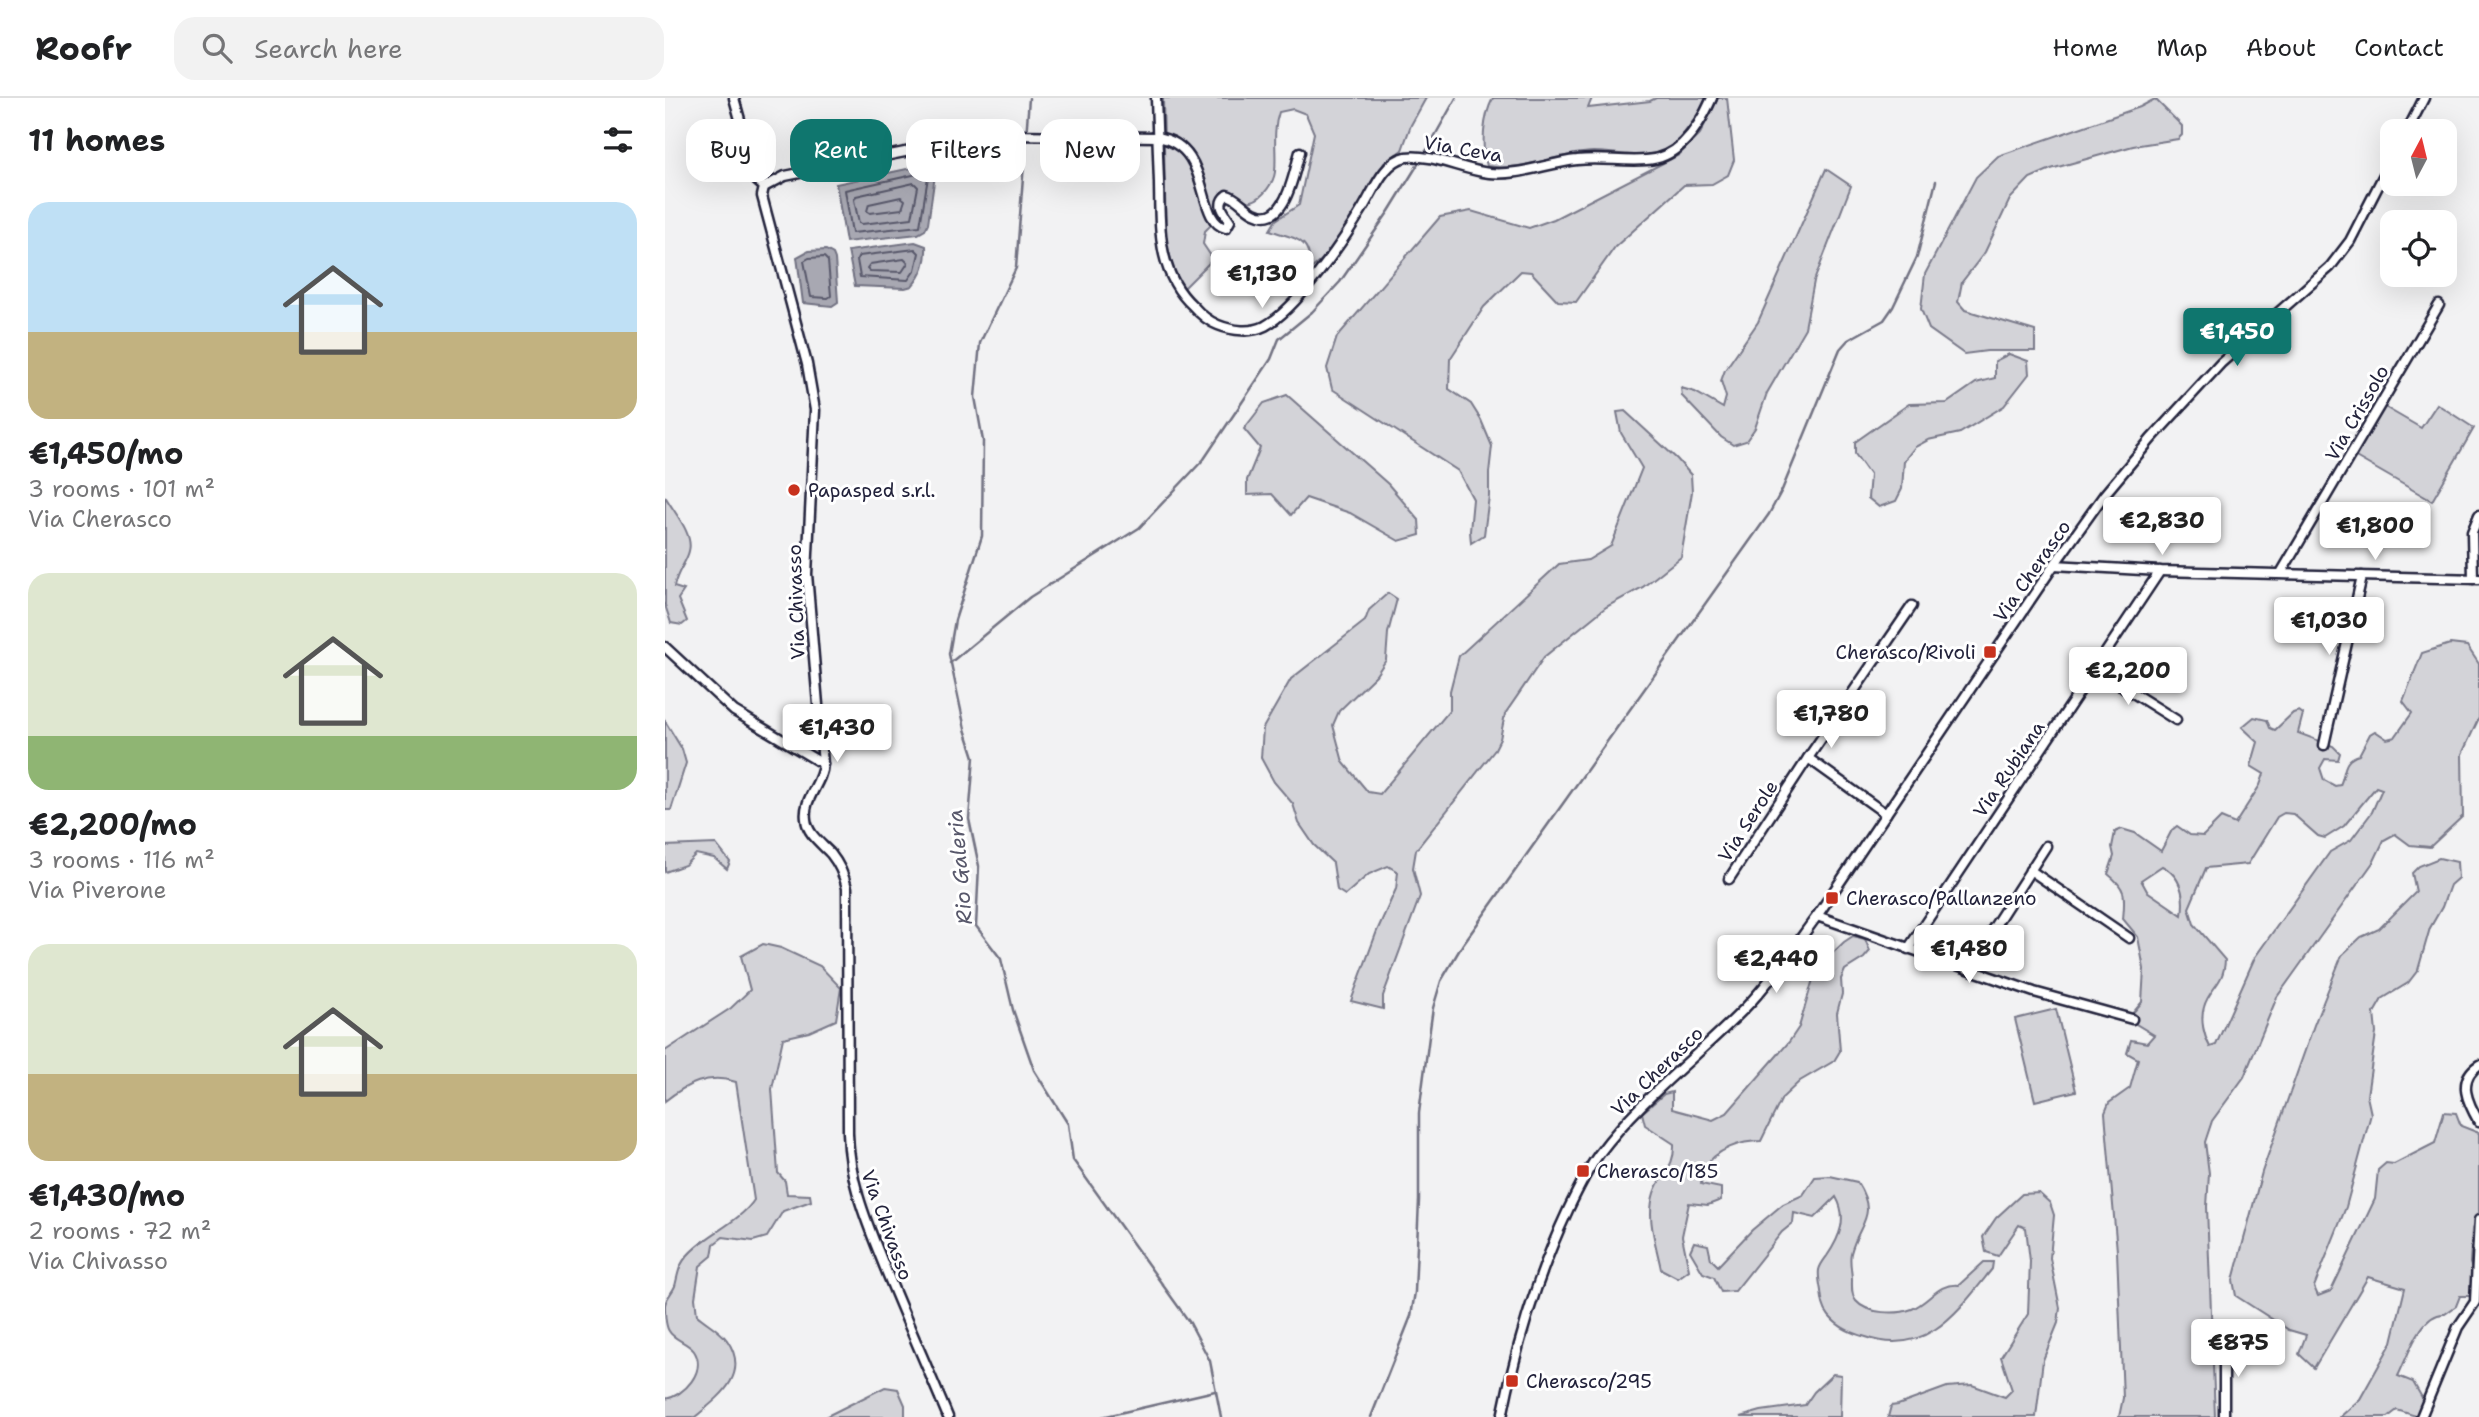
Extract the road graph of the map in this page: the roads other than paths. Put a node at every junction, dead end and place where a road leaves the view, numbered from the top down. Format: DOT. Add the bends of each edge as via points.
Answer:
graph roads {
  1 [pos="734,98"];
  2 [pos="1156,98"];
  3 [pos="1712,98"];
  4 [pos="2424,98"];
  5 [pos="2413,119"];
  6 [pos="1157,137"];
  7 [pos="1300,152"];
  8 [pos="2380,182"];
  9 [pos="764,187"];
  10 [pos="2439,305"];
  11 [pos="2479,515"];
  12 [pos="2054,565"];
  13 [pos="2160,571"];
  14 [pos="2281,573"];
  15 [pos="2362,576"];
  16 [pos="2476,579"];
  17 [pos="1912,606"];
  18 [pos="665,647"];
  19 [pos="2095,668"];
  20 [pos="2176,720"];
  21 [pos="2325,746"];
  22 [pos="1808,758"];
  23 [pos="823,764"];
  24 [pos="1886,814"];
  25 [pos="2046,846"];
  26 [pos="2030,870"];
  27 [pos="1729,879"];
  28 [pos="1817,916"];
  29 [pos="2129,938"];
  30 [pos="1908,949"];
  31 [pos="1967,969"];
  32 [pos="2132,1019"];
  33 [pos="2479,1065"];
  34 [pos="2479,1122"];
  35 [pos="2479,1220"];
  36 [pos="2224,1341"];
  37 [pos="948,1417"];
  38 [pos="1502,1417"];
  39 [pos="2224,1417"];
  40 [pos="2421,1417"];
  1 -- 9 [label="street, Via Chivasso" via="757,181"];
  2 -- 6 [label="street, Via Ceva"];
  3 -- 6 [label="street, Via Ceva" via="1680,146 1657,159 1579,159 1501,173 1415,156 1399,159 1389,166 1337,250 1286,308 1264,326 1250,330 1235,330 1201,314 1184,298 1169,273 1160,240"];
  4 -- 5 [label="street"];
  6 -- 7 [label="street" via="1174,142 1187,153 1210,212 1225,228 1230,223 1221,208 1227,195 1257,214 1276,212 1287,194"];
  6 -- 9 [label="street" via="1005,135 785,176"];
  8 -- 12 [label="street, Via Cherasco" via="2350,241 2330,267 2221,363 2104,495"];
  9 -- 23 [label="street, Via Chivasso" via="761,196 815,410 807,574"];
  10 -- 14 [label="street, Via Crissolo"];
  11 -- 16 [label="street" via="2472,532"];
  12 -- 13 [label="street"];
  12 -- 24 [label="street, Via Cherasco"];
  13 -- 14 [label="street"];
  13 -- 19 [label="street, Via Rubiana"];
  14 -- 15 [label="street"];
  15 -- 16 [label="street"];
  15 -- 21 [label="street"];
  17 -- 22 [label="street, Via Serole"];
  18 -- 23 [label="street" via="734,711"];
  19 -- 20 [label="street"];
  19 -- 30 [label="street, Via Rubiana"];
  22 -- 24 [label="street"];
  22 -- 27 [label="street, Via Serole"];
  23 -- 37 [label="street, Via Chivasso" via="822,776 807,804 806,822 839,865 848,898 850,1169 887,1275"];
  24 -- 28 [label="street, Via Cherasco"];
  25 -- 26 [label="street"];
  26 -- 29 [label="street"];
  26 -- 31 [label="street"];
  28 -- 30 [label="street"];
  28 -- 38 [label="street, Via Cherasco" via="1760,992 1640,1108 1586,1174 1535,1294"];
  30 -- 31 [label="street"];
  31 -- 32 [label="street"];
  33 -- 34 [label="street" via="2468,1075 2465,1087"];
  35 -- 40 [label="street" via="2475,1301 2458,1327"];
  36 -- 39 [label="street"];
}
